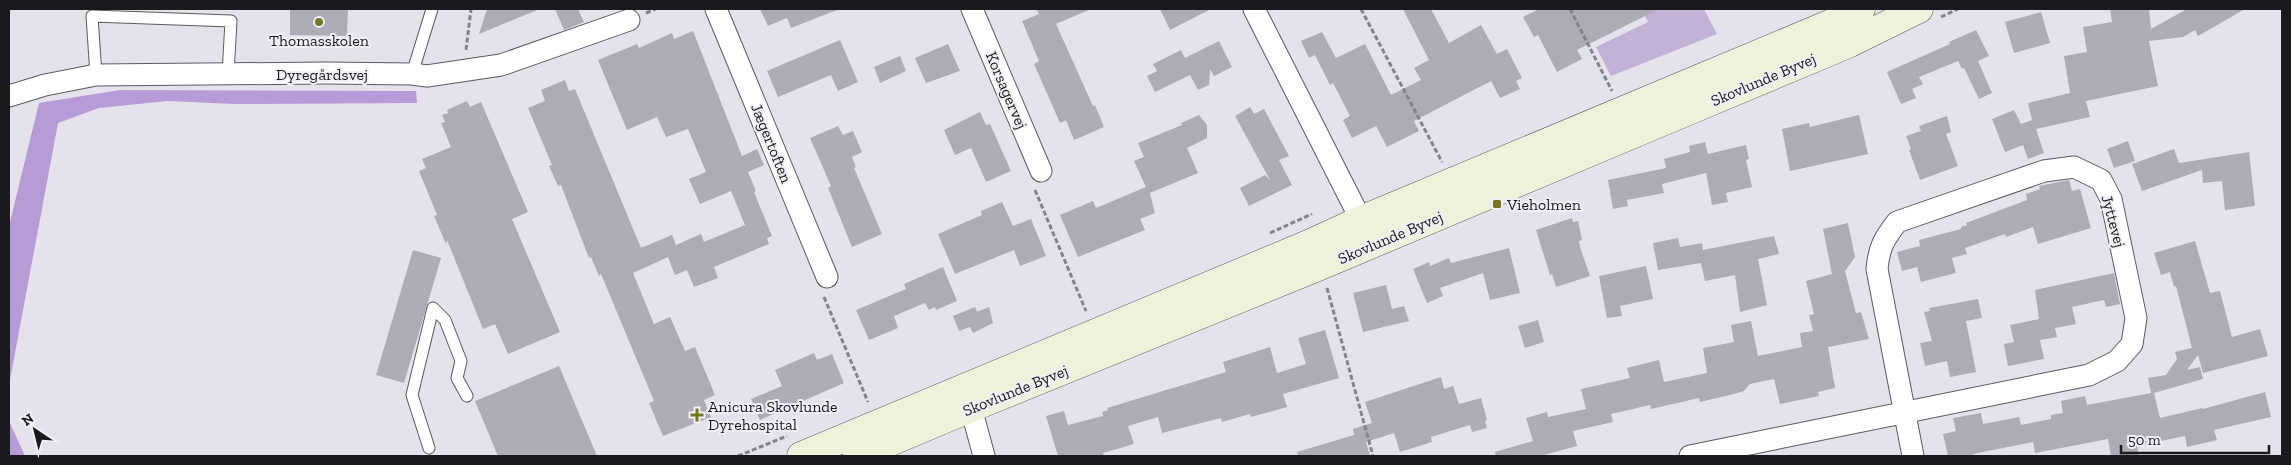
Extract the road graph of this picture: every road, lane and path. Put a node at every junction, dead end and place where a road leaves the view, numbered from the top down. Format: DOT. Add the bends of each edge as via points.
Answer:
graph roads {
  1 [pos="432,9"];
  2 [pos="471,9"];
  3 [pos="716,9"];
  4 [pos="972,9"];
  5 [pos="1254,9"];
  6 [pos="1361,9"];
  7 [pos="1570,9"];
  8 [pos="1861,9"];
  9 [pos="1919,9"];
  10 [pos="629,20"];
  11 [pos="464,70"];
  12 [pos="228,74"];
  13 [pos="412,74"];
  14 [pos="96,75"];
  15 [pos="9,96"];
  16 [pos="1620,112"];
  17 [pos="1041,171"];
  18 [pos="1453,182"];
  19 [pos="1361,220"];
  20 [pos="1311,243"];
  21 [pos="827,277"];
  22 [pos="1087,312"];
  23 [pos="467,396"];
  24 [pos="868,402"];
  25 [pos="971,408"];
  26 [pos="1906,413"];
  27 [pos="429,448"];
  28 [pos="801,456"];
  29 [pos="858,456"];
  30 [pos="984,456"];
  31 [pos="1373,456"];
  32 [pos="1690,456"];
  33 [pos="1913,456"];
  1 -- 13 [label="lane"];
  2 -- 11 [label="path"];
  3 -- 21 [label="street, Jægertoften"];
  4 -- 17 [label="street, Korsagervej"];
  5 -- 19 [label="street"];
  6 -- 18 [label="path"];
  7 -- 16 [label="path"];
  8 -- 16 [label="main road, Skovlunde Byvej"];
  9 -- 20 [label="main road, Skovlunde Byvej" via="1848,44"];
  10 -- 11 [label="street, Dyregårdsvej" via="501,65"];
  11 -- 13 [label="street, Dyregårdsvej" via="427,76"];
  12 -- 13 [label="street, Dyregårdsvej"];
  12 -- 14 [label="street, Dyregårdsvej"];
  12 -- 14 [label="lane" via="231,20 92,16"];
  14 -- 15 [label="street, Dyregårdsvej"];
  16 -- 18 [label="main road, Skovlunde Byvej"];
  17 -- 22 [label="path" via="1031,179"];
  18 -- 19 [label="main road, Skovlunde Byvej"];
  19 -- 20 [label="main road, Skovlunde Byvej"];
  20 -- 25 [label="main road, Skovlunde Byvej"];
  20 -- 28 [label="main road, Skovlunde Byvej"];
  20 -- 31 [label="path"];
  21 -- 24 [label="path" via="819,284"];
  23 -- 27 [label="lane" via="457,378 461,361 445,320 434,308 412,395"];
  25 -- 29 [label="main road, Skovlunde Byvej"];
  25 -- 30 [label="street"];
  26 -- 26 [label="street, Jyttevej" via="2089,375 2117,361 2132,344 2136,318 2111,199 2101,180 2074,168 2044,171 1898,222 1881,245 1877,269"];
  26 -- 32 [label="street, Jyttevej"];
  26 -- 33 [label="street, Jyttevej"];
}
